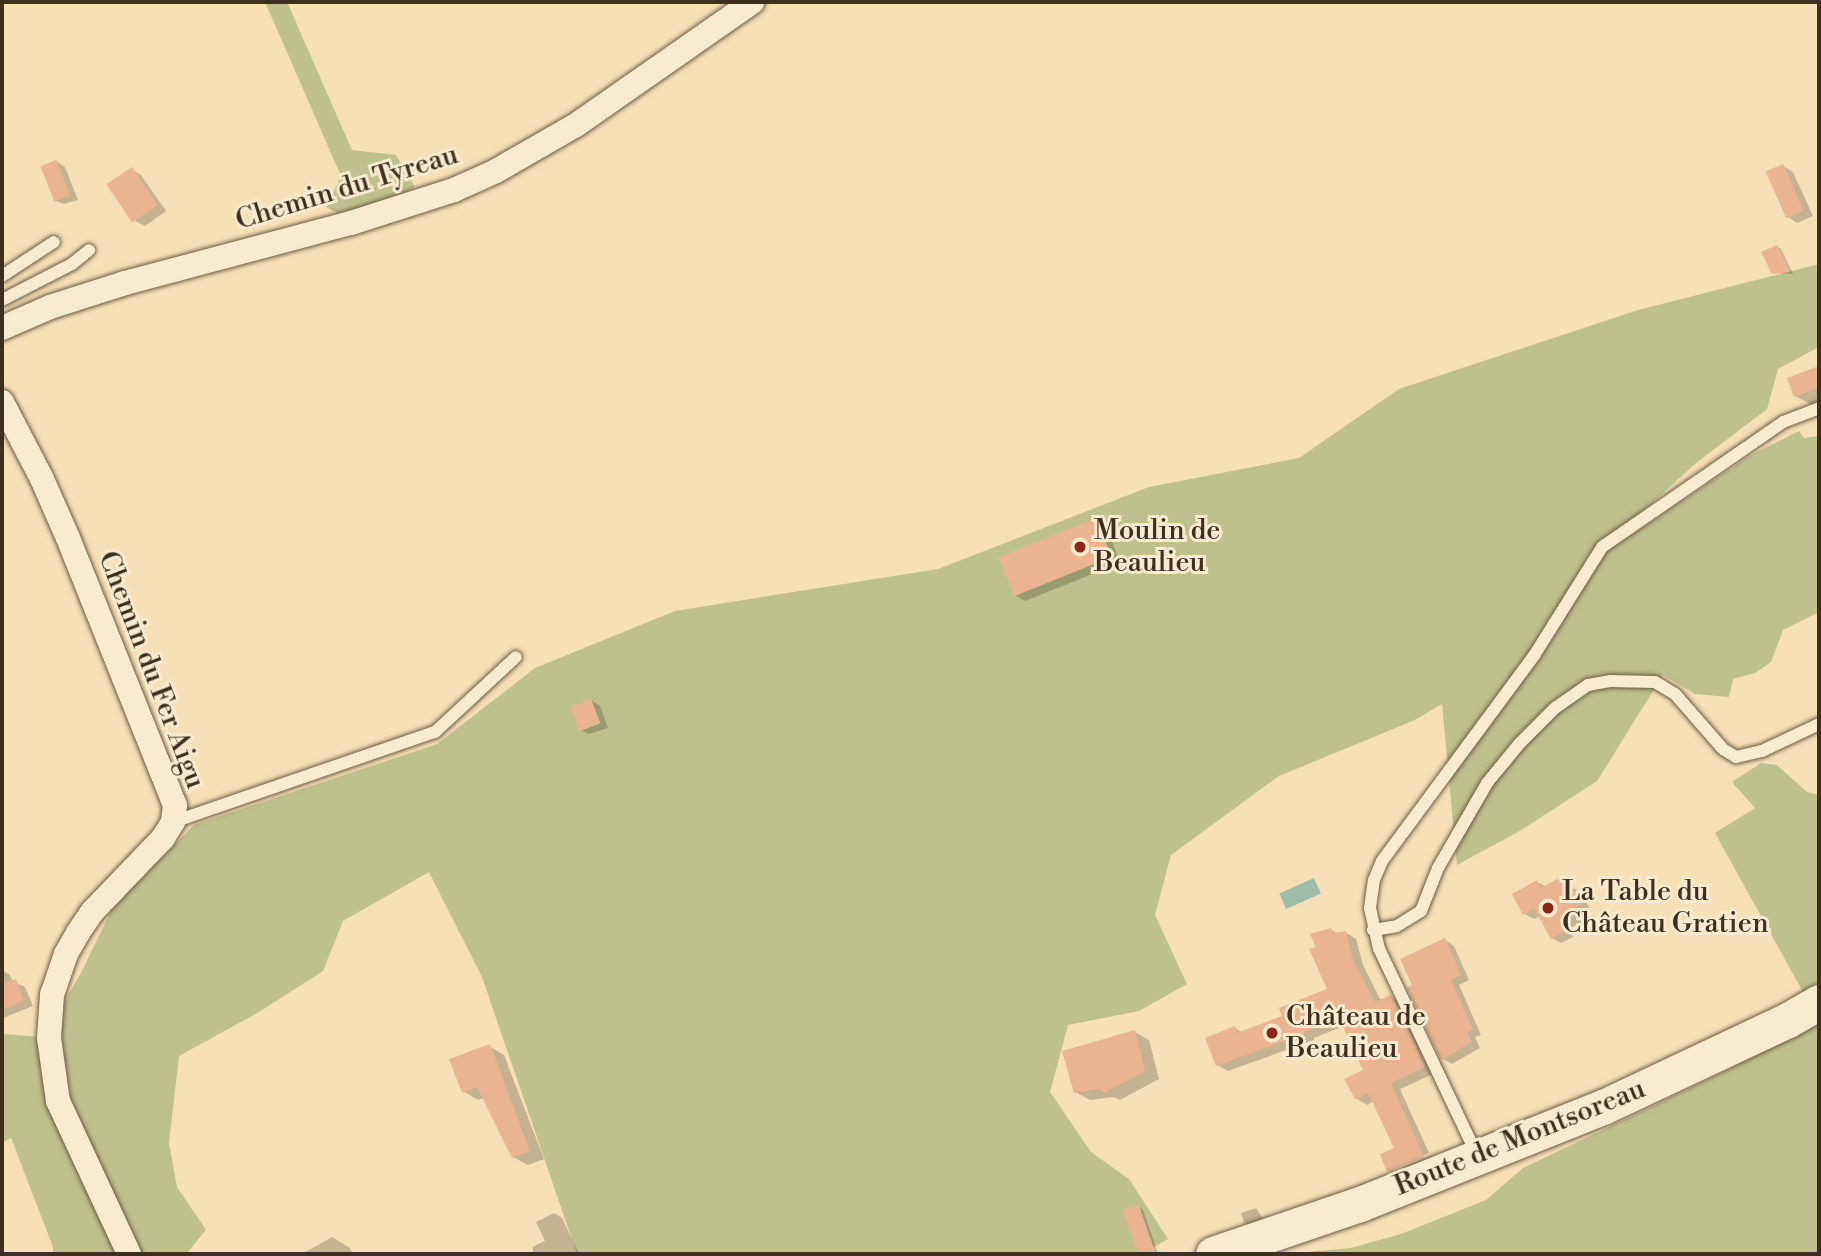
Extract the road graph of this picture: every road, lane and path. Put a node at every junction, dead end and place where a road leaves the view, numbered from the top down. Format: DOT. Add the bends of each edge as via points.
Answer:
graph roads {
  1 [pos="752,2"];
  2 [pos="54,242"];
  3 [pos="89,250"];
  4 [pos="2,276"];
  5 [pos="2,300"];
  6 [pos="2,328"];
  7 [pos="2,402"];
  8 [pos="1819,408"];
  9 [pos="516,657"];
  10 [pos="1819,724"];
  11 [pos="173,822"];
  12 [pos="1373,930"];
  13 [pos="1819,1002"];
  14 [pos="1479,1158"];
  15 [pos="128,1254"];
  16 [pos="1213,1254"];
  1 -- 6 [label="street, Chemin du Tyreau" via="576,125 454,190 100,291"];
  2 -- 4 [label="lane"];
  3 -- 5 [label="lane" via="72,264"];
  7 -- 11 [label="street, Chemin du Fer Aigu" via="60,520 160,764 175,805"];
  8 -- 12 [label="lane" via="1783,422 1602,547 1535,654 1382,860 1370,908"];
  9 -- 11 [label="lane" via="435,732"];
  10 -- 12 [label="lane" via="1762,751 1736,757 1723,749 1675,694 1656,682 1588,685 1555,708 1487,783 1438,868 1421,911 1397,926"];
  11 -- 15 [label="street, Chemin du Fer Aigu" via="150,853 92,912 66,954 52,995 49,1038 58,1101"];
  12 -- 14 [label="lane" via="1397,990"];
  13 -- 14 [label="main road, Route de Montsoreau" via="1603,1107"];
  14 -- 16 [label="main road, Route de Montsoreau"];
}
